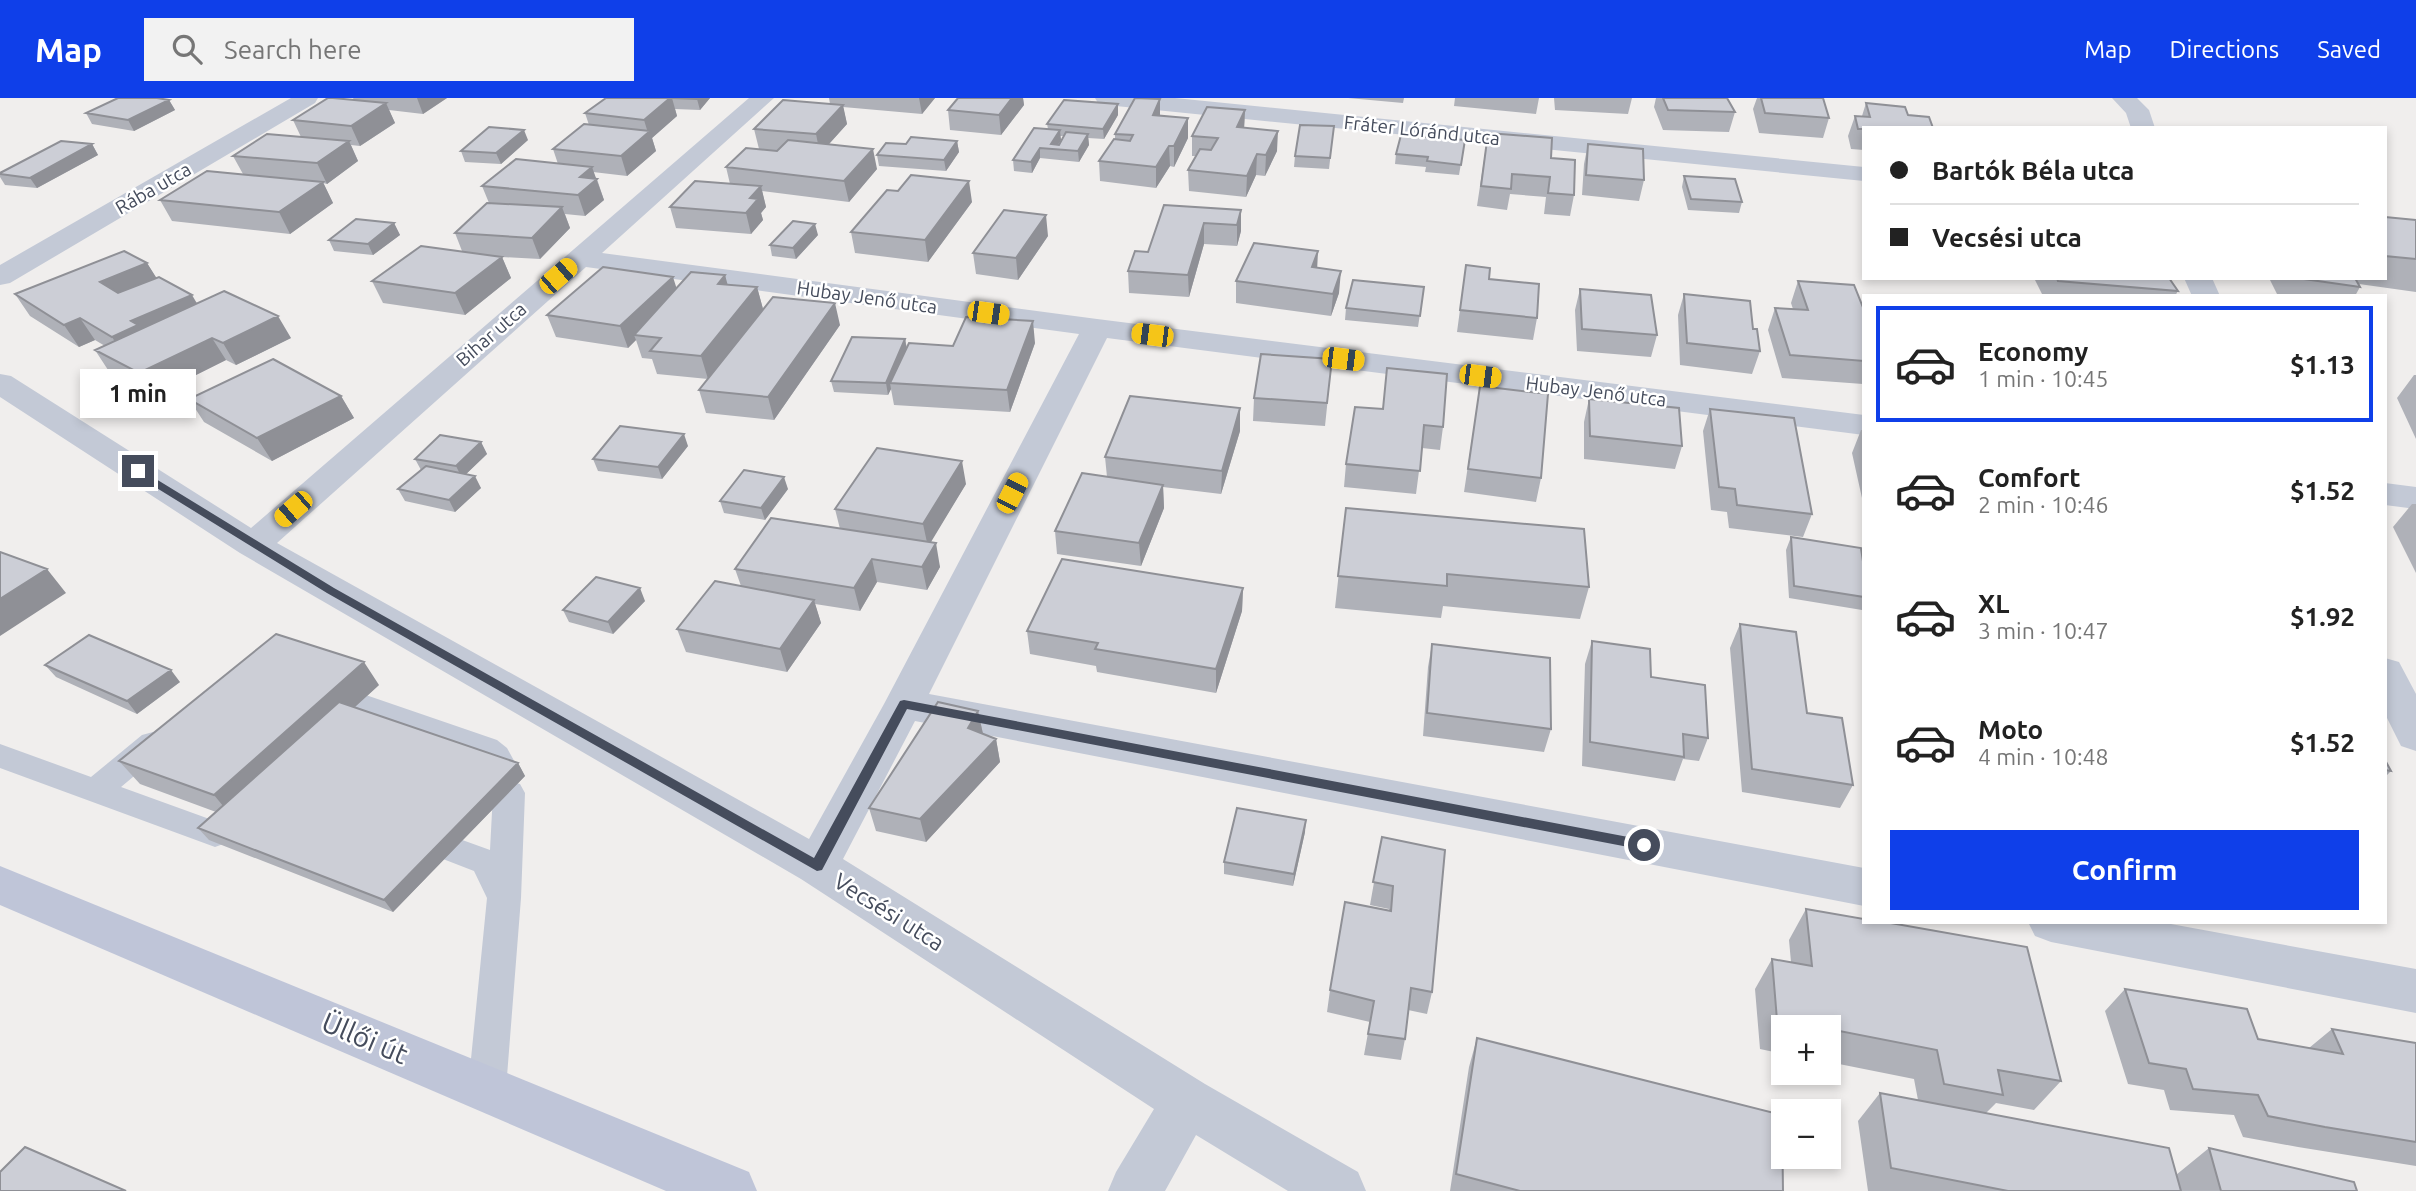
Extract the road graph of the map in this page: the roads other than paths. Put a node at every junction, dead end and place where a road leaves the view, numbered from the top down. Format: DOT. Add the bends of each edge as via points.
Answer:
graph roads {
  1 [pos="307,98"];
  2 [pos="763,98"];
  3 [pos="1106,98"];
  4 [pos="2123,98"];
  5 [pos="2142,126"];
  6 [pos="1862,174"];
  7 [pos="578,258"];
  8 [pos="0,277"];
  9 [pos="1097,328"];
  10 [pos="0,383"];
  11 [pos="1862,425"];
  12 [pos="2387,494"];
  13 [pos="2416,498"];
  14 [pos="253,545"];
  15 [pos="2387,676"];
  16 [pos="360,704"];
  17 [pos="904,704"];
  18 [pos="172,728"];
  19 [pos="2416,735"];
  20 [pos="0,756"];
  21 [pos="95,791"];
  22 [pos="215,834"];
  23 [pos="454,850"];
  24 [pos="817,866"];
  25 [pos="0,885"];
  26 [pos="1862,887"];
  27 [pos="504,898"];
  28 [pos="2062,924"];
  29 [pos="2416,992"];
  30 [pos="487,1089"];
  31 [pos="1187,1101"];
  32 [pos="730,1191"];
  33 [pos="1135,1191"];
  34 [pos="1339,1191"];
  1 -- 8 [label="street, Rába utca"];
  2 -- 7 [label="street, Bihar utca"];
  3 -- 6 [label="street, Fráter Lóránd utca"];
  4 -- 5 [label="street" via="2137,110"];
  7 -- 9 [label="street, Hubay Jenő utca"];
  7 -- 14 [label="street, Bihar utca"];
  9 -- 11 [label="street, Hubay Jenő utca"];
  9 -- 17 [label="street"];
  10 -- 14 [label="street, Vecsési utca"];
  12 -- 13 [label="street"];
  14 -- 24 [label="street, Vecsési utca"];
  15 -- 19 [label="street"];
  16 -- 27 [label="lane" via="486,748 496,756 506,780"];
  17 -- 24 [label="street"];
  17 -- 26 [label="street"];
  18 -- 21 [label="lane"];
  20 -- 21 [label="lane"];
  21 -- 22 [label="lane"];
  23 -- 27 [label="lane" via="486,862"];
  24 -- 31 [label="street, Vecsési utca"];
  25 -- 30 [label="main road, Üllői út"];
  27 -- 30 [label="lane"];
  28 -- 29 [label="street"];
  30 -- 32 [label="main road, Üllői út"];
  31 -- 33 [label="street"];
  31 -- 34 [label="street, Vecsési utca"];
}
